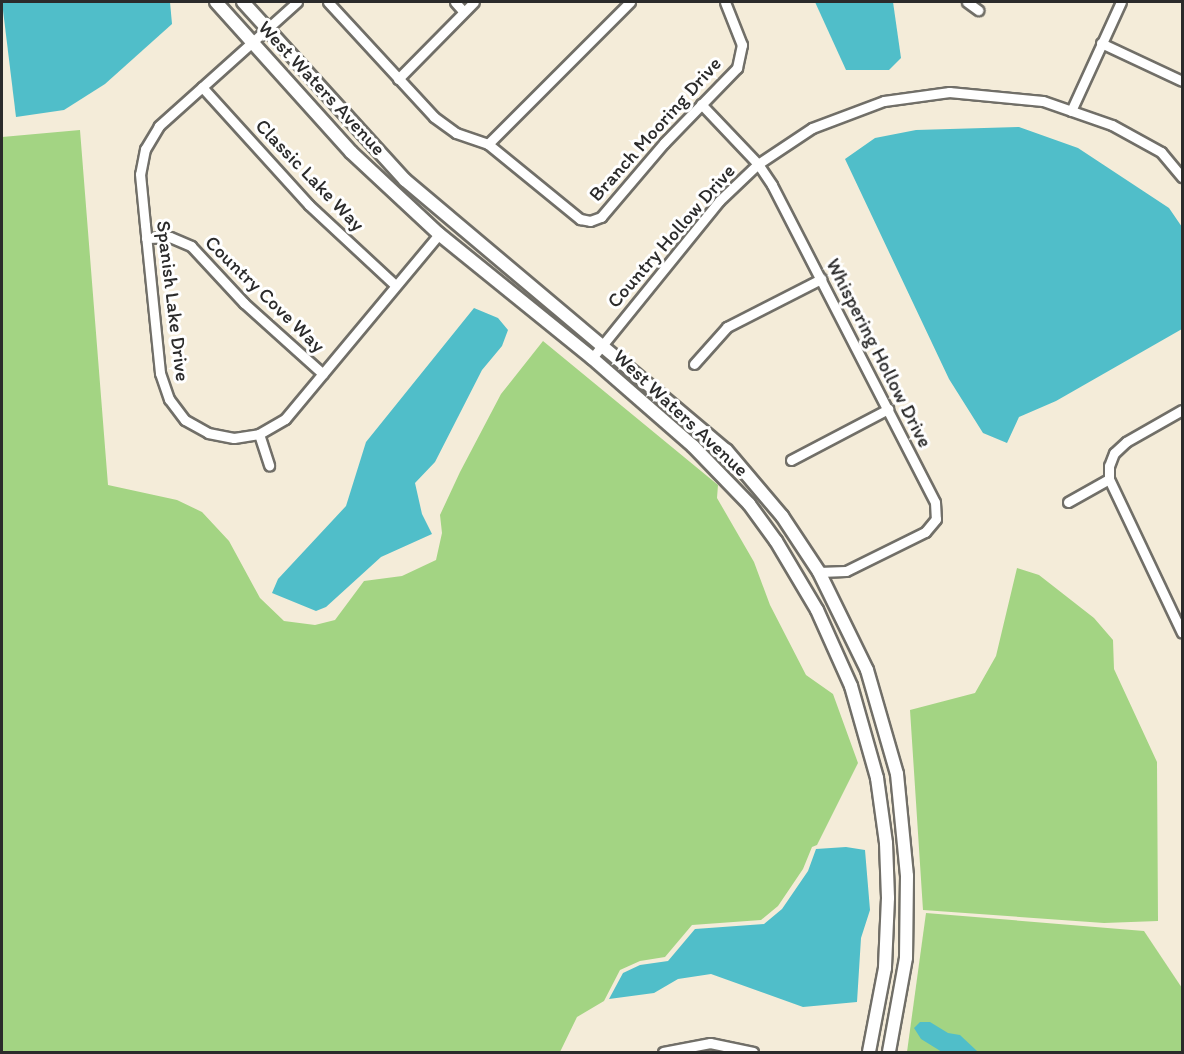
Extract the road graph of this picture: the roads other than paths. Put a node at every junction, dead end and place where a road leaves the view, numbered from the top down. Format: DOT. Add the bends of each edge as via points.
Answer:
graph roads {
  1 [pos="216,2"];
  2 [pos="243,2"];
  3 [pos="297,2"];
  4 [pos="328,2"];
  5 [pos="455,2"];
  6 [pos="474,2"];
  7 [pos="630,2"];
  8 [pos="725,2"];
  9 [pos="967,2"];
  10 [pos="1121,2"];
  11 [pos="978,10"];
  12 [pos="464,11"];
  13 [pos="266,28"];
  14 [pos="252,41"];
  15 [pos="1101,43"];
  16 [pos="398,79"];
  17 [pos="1182,81"];
  18 [pos="202,87"];
  19 [pos="701,105"];
  20 [pos="1071,111"];
  21 [pos="488,144"];
  22 [pos="758,164"];
  23 [pos="1182,177"];
  24 [pos="439,234"];
  25 [pos="146,238"];
  26 [pos="821,279"];
  27 [pos="395,285"];
  28 [pos="602,345"];
  29 [pos="592,358"];
  30 [pos="694,364"];
  31 [pos="323,374"];
  32 [pos="888,409"];
  33 [pos="1182,410"];
  34 [pos="259,434"];
  35 [pos="791,460"];
  36 [pos="269,465"];
  37 [pos="1109,479"];
  38 [pos="1068,502"];
  39 [pos="819,572"];
  40 [pos="1182,633"];
  41 [pos="663,1053"];
  42 [pos="753,1053"];
  43 [pos="869,1053"];
  44 [pos="889,1053"];
  1 -- 14 [label="street, West Waters Avenue"];
  2 -- 13 [label="street, West Waters Avenue"];
  3 -- 13 [label="street, Spanish Lake Drive"];
  4 -- 16 [label="street, Branch Mooring Drive"];
  5 -- 12 [label="street"];
  6 -- 12 [label="street"];
  7 -- 21 [label="street"];
  8 -- 19 [label="street, Branch Mooring Drive" via="742,45 737,68"];
  9 -- 11 [label="street"];
  10 -- 15 [label="street"];
  12 -- 16 [label="street"];
  13 -- 14 [label="street, Spanish Lake Drive"];
  13 -- 28 [label="street, West Waters Avenue" via="405,180"];
  14 -- 18 [label="street, Spanish Lake Drive"];
  14 -- 24 [label="street, West Waters Avenue" via="351,152"];
  15 -- 17 [label="street"];
  15 -- 20 [label="street"];
  16 -- 21 [label="street, Branch Mooring Drive" via="434,117 456,133"];
  18 -- 25 [label="street, Spanish Lake Drive" via="159,126 145,149 140,174"];
  18 -- 27 [label="street, Classic Lake Way" via="309,205"];
  19 -- 21 [label="street, Branch Mooring Drive" via="601,217 590,221 580,219"];
  19 -- 22 [label="street, Whispering Hollow Drive"];
  20 -- 22 [label="street, Country Hollow Drive" via="1043,100 949,92 884,101 812,128"];
  20 -- 23 [label="street, Country Hollow Drive" via="1112,125 1161,152"];
  22 -- 26 [label="street, Whispering Hollow Drive"];
  22 -- 28 [label="street, Country Hollow Drive" via="719,201"];
  24 -- 27 [label="street, Spanish Lake Drive"];
  24 -- 29 [label="street, West Waters Avenue"];
  25 -- 31 [label="street, Country Cove Way" via="170,237 190,246 244,303"];
  25 -- 34 [label="street, Spanish Lake Drive" via="160,373 169,399 185,420 208,433 234,438"];
  26 -- 30 [label="street" via="727,327"];
  26 -- 32 [label="street, Whispering Hollow Drive"];
  27 -- 31 [label="street, Spanish Lake Drive"];
  28 -- 29 [label="street, Country Hollow Drive"];
  28 -- 39 [label="street, West Waters Avenue" via="726,450 782,516"];
  29 -- 43 [label="street, West Waters Avenue" via="693,446 749,504 813,603 851,686 877,778 886,843 885,968"];
  31 -- 34 [label="street, Spanish Lake Drive" via="285,419"];
  32 -- 35 [label="street"];
  32 -- 39 [label="street, Whispering Hollow Drive" via="935,502 936,519 926,532 846,571"];
  33 -- 37 [label="street" via="1114,453 1108,466"];
  34 -- 36 [label="street"];
  37 -- 38 [label="street"];
  37 -- 40 [label="street"];
  39 -- 44 [label="street, West Waters Avenue" via="867,670 897,774 908,876 906,958"];
  41 -- 42 [label="street" via="710,1043"];
}
